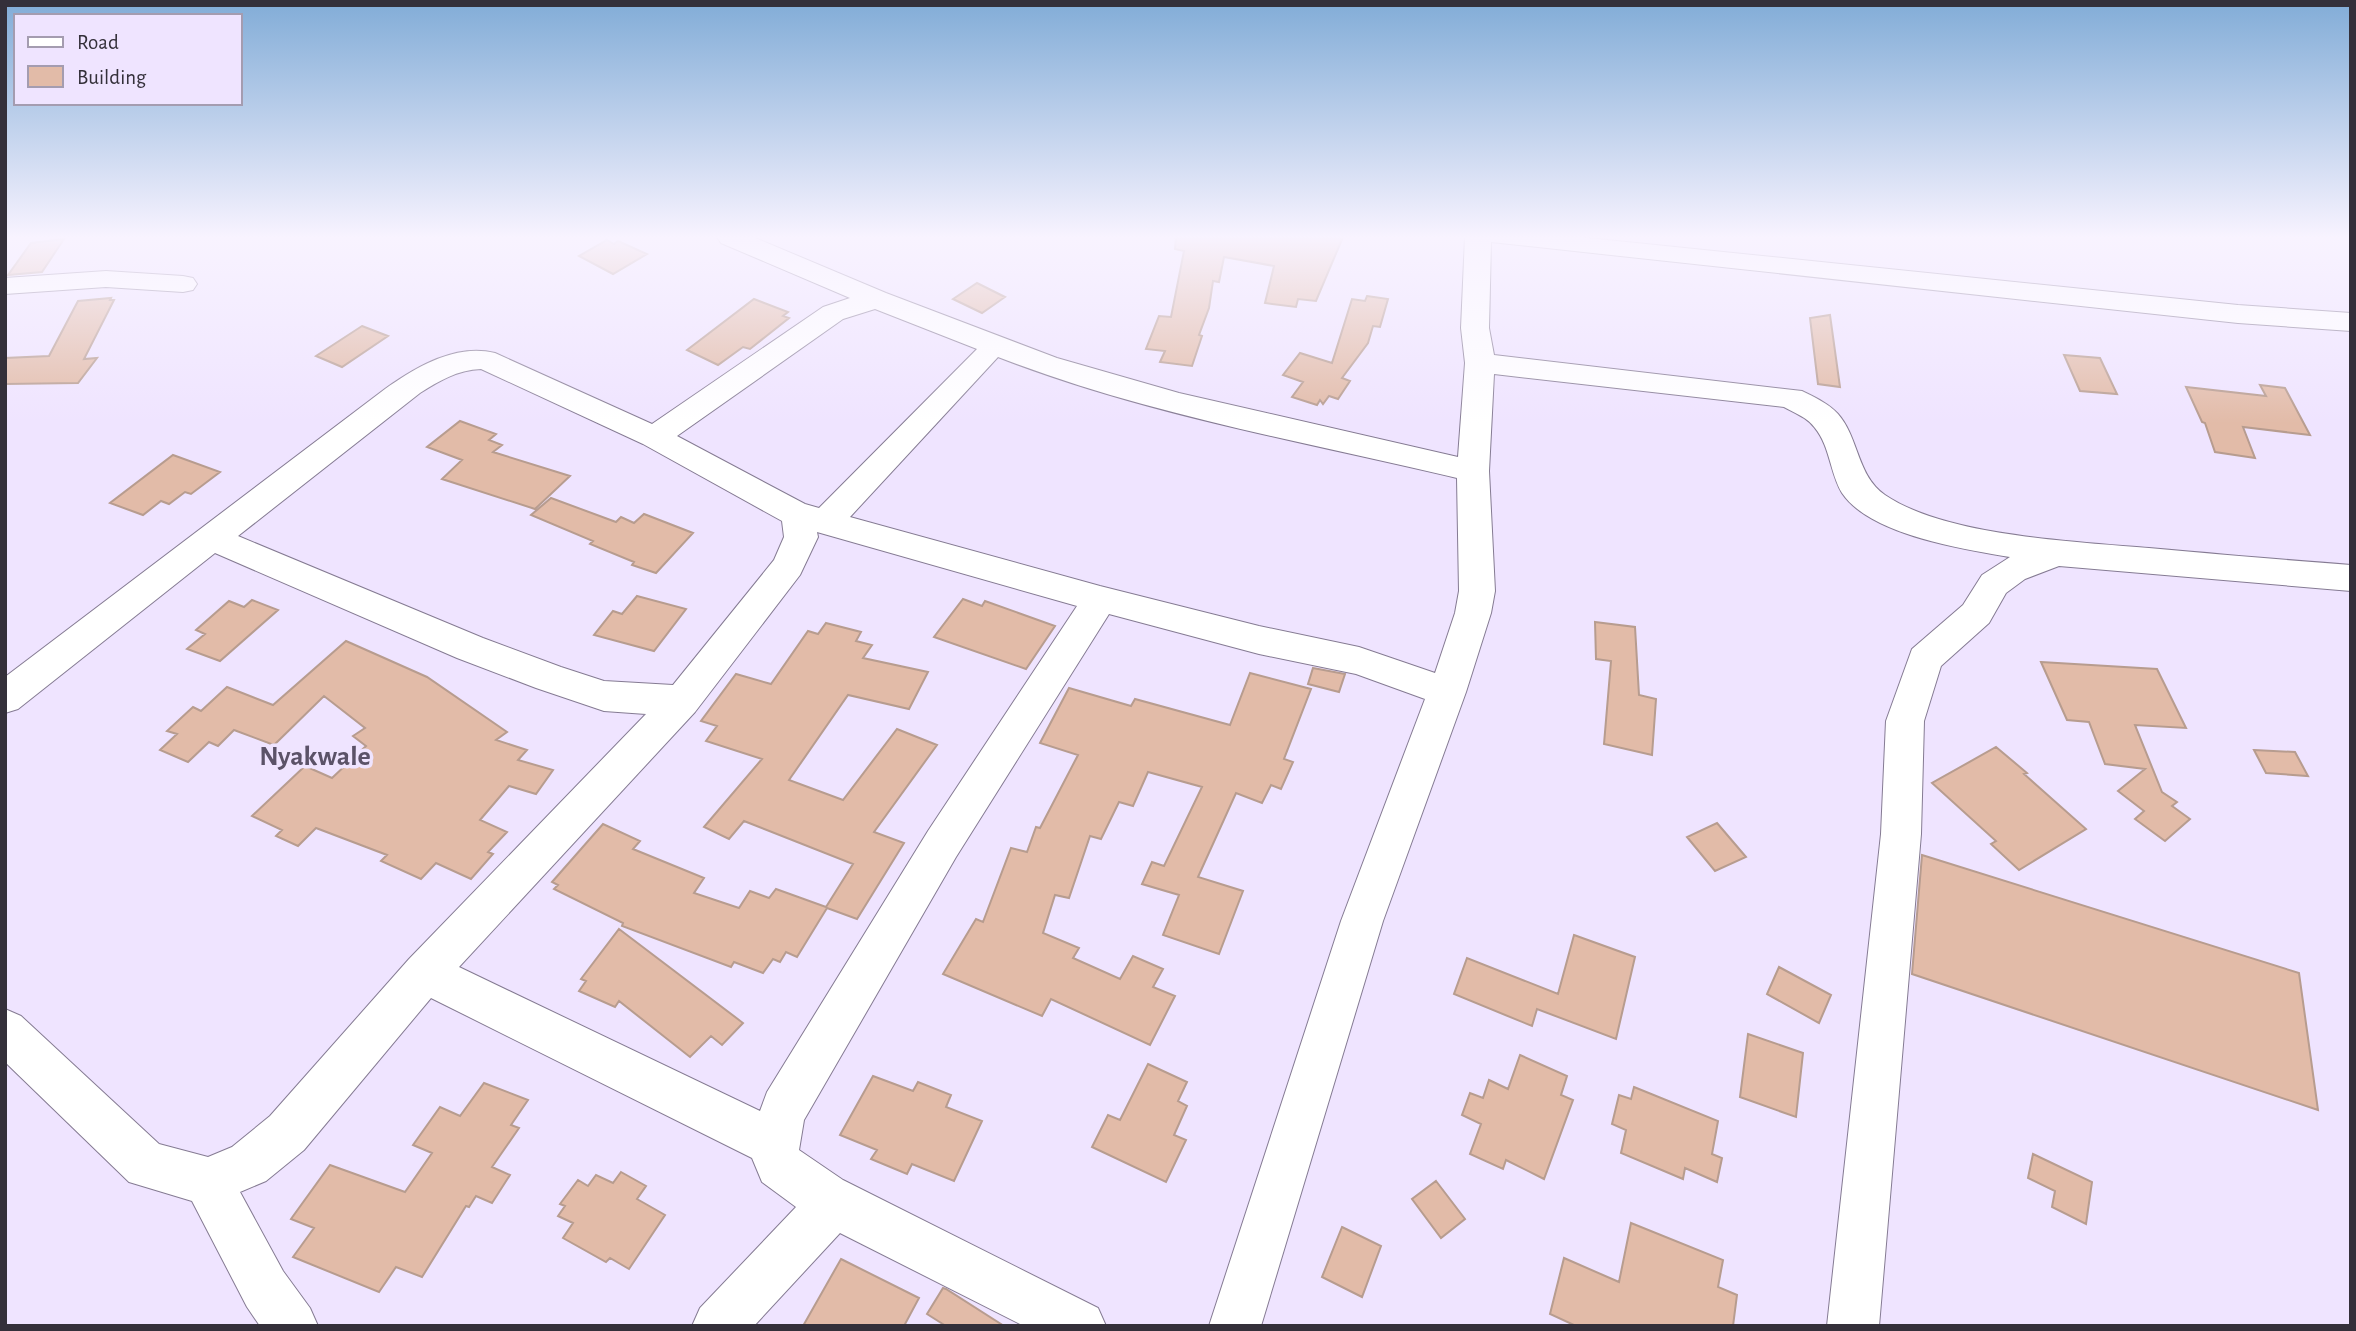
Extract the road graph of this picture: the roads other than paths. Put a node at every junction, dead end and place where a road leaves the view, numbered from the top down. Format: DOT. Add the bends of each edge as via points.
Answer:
graph roads {
  1 [pos="835,299"];
  2 [pos="876,299"];
  3 [pos="1476,299"];
  4 [pos="2096,299"];
  5 [pos="833,313"];
  6 [pos="2351,322"];
  7 [pos="985,356"];
  8 [pos="1480,363"];
  9 [pos="654,436"];
  10 [pos="1473,471"];
  11 [pos="810,518"];
  12 [pos="214,538"];
  13 [pos="2057,553"];
  14 [pos="2351,578"];
  15 [pos="1100,599"];
  16 [pos="1447,692"];
  17 [pos="5,698"];
  18 [pos="682,701"];
  19 [pos="425,973"];
  20 [pos="5,1031"];
  21 [pos="772,1142"];
  22 [pos="208,1181"];
  23 [pos="834,1203"];
  24 [pos="292,1326"];
  25 [pos="718,1326"];
  26 [pos="1080,1326"];
  27 [pos="1235,1326"];
  28 [pos="1853,1326"];
  1 -- 5 [label="street"];
  2 -- 5 [label="street"];
  2 -- 10 [label="street" via="1072,372 1176,402"];
  3 -- 8 [label="street"];
  4 -- 6 [label="street"];
  5 -- 9 [label="street"];
  7 -- 11 [label="street"];
  8 -- 10 [label="street"];
  8 -- 13 [label="street" via="1791,398 1820,413 1834,428 1854,486 1869,502 1906,520 1954,534"];
  9 -- 11 [label="street"];
  9 -- 12 [label="street" via="485,360 472,359 424,377"];
  10 -- 16 [label="street" via="1477,590"];
  11 -- 15 [label="street"];
  11 -- 18 [label="street" via="800,523 801,537 788,566"];
  12 -- 17 [label="street"];
  12 -- 18 [label="street" via="549,678 604,696"];
  13 -- 14 [label="street"];
  13 -- 28 [label="street" via="2014,569 1994,584 1976,614 1926,659 1905,721 1901,834"];
  15 -- 16 [label="street" via="1359,661"];
  15 -- 21 [label="street" via="929,867 784,1109"];
  16 -- 27 [label="street" via="1362,921"];
  18 -- 19 [label="street"];
  19 -- 21 [label="street"];
  19 -- 22 [label="street" via="287,1133 249,1164"];
  20 -- 22 [label="street" via="146,1165"];
  21 -- 23 [label="street" via="780,1168"];
  22 -- 24 [label="street" via="265,1289"];
  23 -- 25 [label="street"];
  23 -- 26 [label="street"];
}
